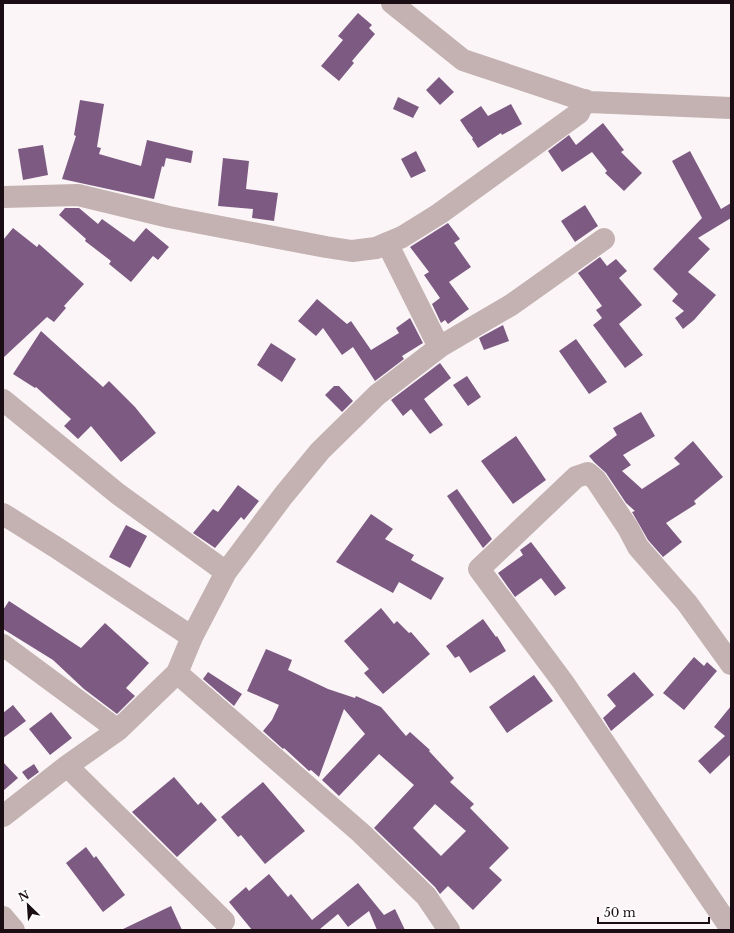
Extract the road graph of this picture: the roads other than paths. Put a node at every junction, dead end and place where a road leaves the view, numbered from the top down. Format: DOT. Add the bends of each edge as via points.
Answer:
graph roads {
  1 [pos="392,3"];
  2 [pos="585,100"];
  3 [pos="731,108"];
  4 [pos="3,197"];
  5 [pos="604,238"];
  6 [pos="388,243"];
  7 [pos="439,347"];
  8 [pos="3,400"];
  9 [pos="3,514"];
  10 [pos="226,572"];
  11 [pos="192,637"];
  12 [pos="3,645"];
  13 [pos="731,664"];
  14 [pos="177,673"];
  15 [pos="118,730"];
  16 [pos="67,766"];
  17 [pos="3,816"];
  18 [pos="3,917"];
  19 [pos="224,921"];
  20 [pos="731,929"];
  21 [pos="14,930"];
  22 [pos="449,930"];
  1 -- 2 [label="street" via="463,60"];
  2 -- 3 [label="street"];
  2 -- 6 [label="street" via="579,113 439,214"];
  4 -- 6 [label="street" via="78,195 169,216 352,251 376,248"];
  5 -- 7 [label="street" via="511,305"];
  6 -- 7 [label="street"];
  7 -- 10 [label="street" via="377,395 320,451"];
  8 -- 10 [label="street" via="118,494"];
  9 -- 11 [label="street"];
  10 -- 11 [label="street"];
  11 -- 14 [label="street"];
  12 -- 15 [label="street"];
  13 -- 20 [label="street" via="687,603 638,547 596,480 588,473 576,477 479,569 563,682"];
  14 -- 15 [label="street"];
  14 -- 22 [label="street" via="361,833 426,896"];
  15 -- 16 [label="street"];
  16 -- 17 [label="street"];
  16 -- 19 [label="street"];
  18 -- 21 [label="street"];
}
